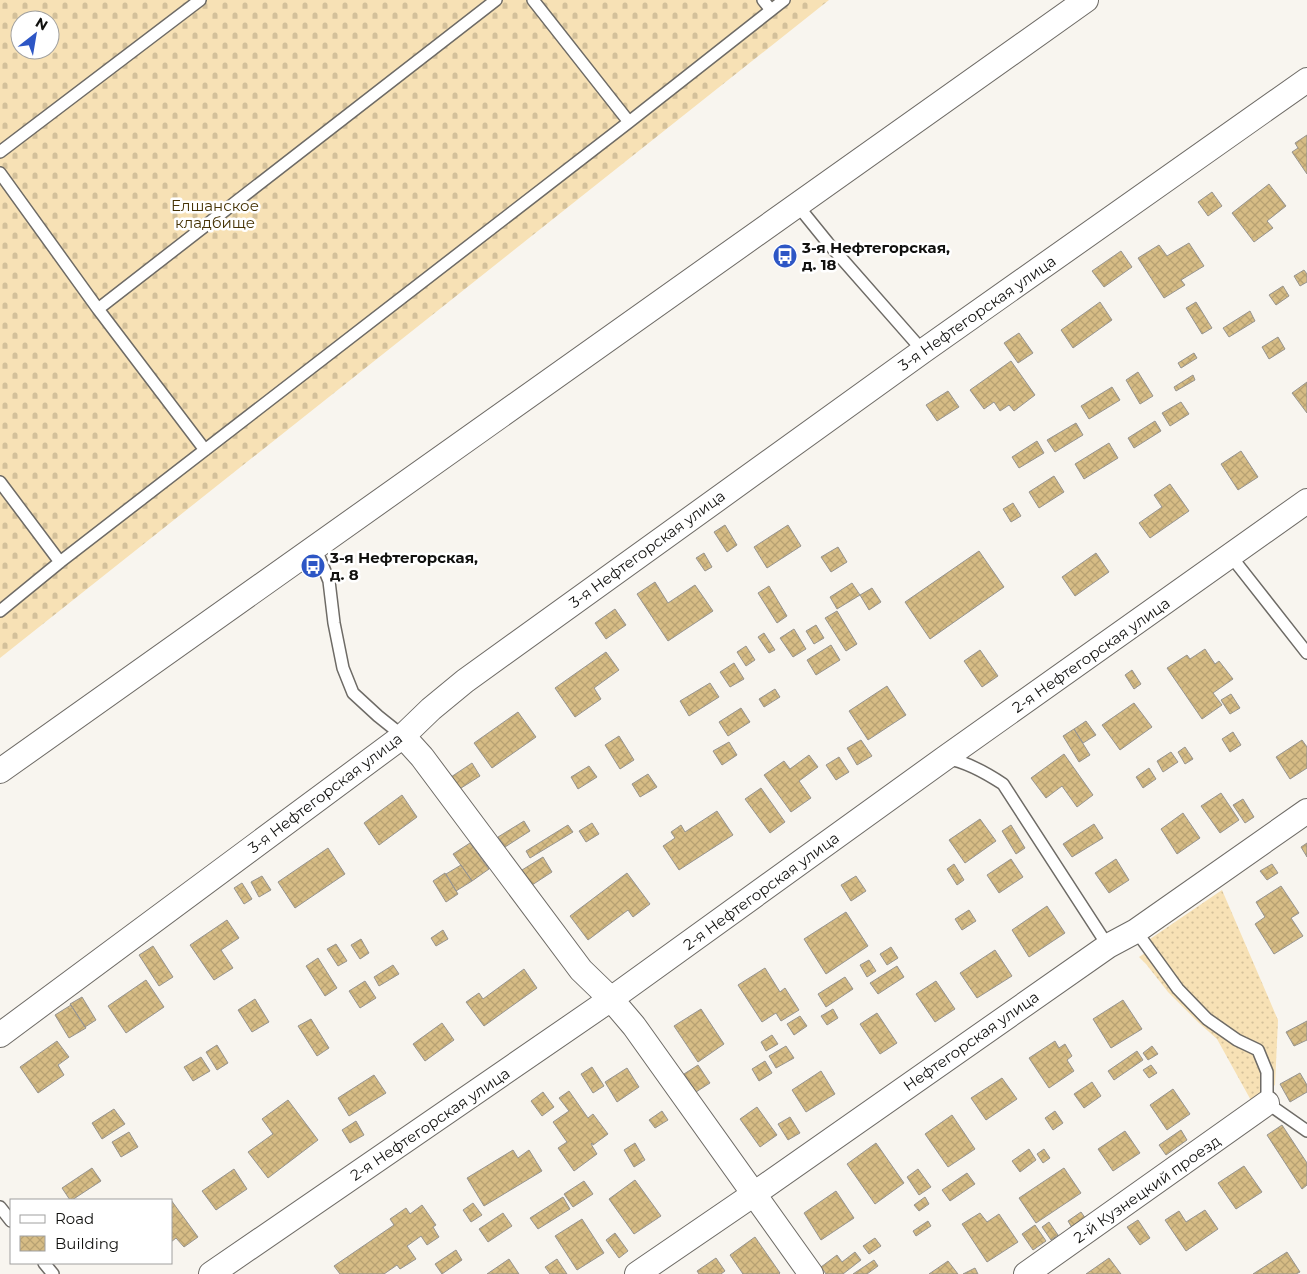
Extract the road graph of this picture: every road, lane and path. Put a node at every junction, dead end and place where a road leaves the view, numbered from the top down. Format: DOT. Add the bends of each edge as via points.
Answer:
graph roads {
  1 [pos="200,0"];
  2 [pos="496,0"];
  3 [pos="533,0"];
  4 [pos="763,0"];
  5 [pos="784,0"];
  6 [pos="1086,0"];
  7 [pos="771,10"];
  8 [pos="1307,80"];
  9 [pos="629,122"];
  10 [pos="0,152"];
  11 [pos="0,173"];
  12 [pos="798,206"];
  13 [pos="98,309"];
  14 [pos="923,351"];
  15 [pos="205,450"];
  16 [pos="0,482"];
  17 [pos="1307,501"];
  18 [pos="315,547"];
  19 [pos="1230,555"];
  20 [pos="60,562"];
  21 [pos="0,611"];
  22 [pos="1307,653"];
  23 [pos="403,736"];
  24 [pos="945,758"];
  25 [pos="0,771"];
  26 [pos="1307,811"];
  27 [pos="1136,931"];
  28 [pos="1108,946"];
  29 [pos="611,999"];
  30 [pos="0,1035"];
  31 [pos="1267,1103"];
  32 [pos="1307,1131"];
  33 [pos="754,1194"];
  34 [pos="0,1207"];
  35 [pos="10,1221"];
  36 [pos="45,1264"];
  37 [pos="53,1274"];
  38 [pos="211,1274"];
  39 [pos="637,1274"];
  40 [pos="811,1274"];
  41 [pos="1026,1274"];
  1 -- 10 [label="lane"];
  2 -- 13 [label="lane"];
  3 -- 9 [label="lane"];
  4 -- 7 [label="lane"];
  5 -- 7 [label="lane"];
  6 -- 12 [label="street"];
  7 -- 9 [label="lane"];
  8 -- 14 [label="street, 3-я Нефтегорская улица"];
  9 -- 15 [label="lane"];
  11 -- 13 [label="lane"];
  12 -- 14 [label="lane"];
  12 -- 18 [label="street"];
  13 -- 15 [label="lane"];
  14 -- 23 [label="street, 3-я Нефтегорская улица" via="465,680"];
  15 -- 20 [label="lane"];
  16 -- 20 [label="lane"];
  17 -- 19 [label="street, 2-я Нефтегорская улица"];
  18 -- 23 [label="lane" via="329,582 343,668 353,693"];
  18 -- 25 [label="street"];
  19 -- 22 [label="lane"];
  19 -- 24 [label="street, 2-я Нефтегорская улица"];
  20 -- 21 [label="lane"];
  23 -- 29 [label="street" via="581,970"];
  23 -- 30 [label="street, 3-я Нефтегорская улица"];
  24 -- 28 [label="lane" via="986,773 1003,784"];
  24 -- 29 [label="street, 2-я Нефтегорская улица"];
  26 -- 27 [label="street, Нефтегорская улица"];
  27 -- 28 [label="street, Нефтегорская улица"];
  27 -- 31 [label="lane" via="1178,989 1207,1020 1258,1050 1267,1072"];
  28 -- 33 [label="street, Нефтегорская улица"];
  29 -- 33 [label="street" via="634,1026"];
  29 -- 38 [label="street, 2-я Нефтегорская улица"];
  31 -- 32 [label="lane"];
  31 -- 41 [label="street, 2-й Кузнецкий проезд"];
  33 -- 39 [label="street, Нефтегорская улица"];
  33 -- 40 [label="street"];
  34 -- 35 [label="lane"];
  36 -- 37 [label="lane"];
}
